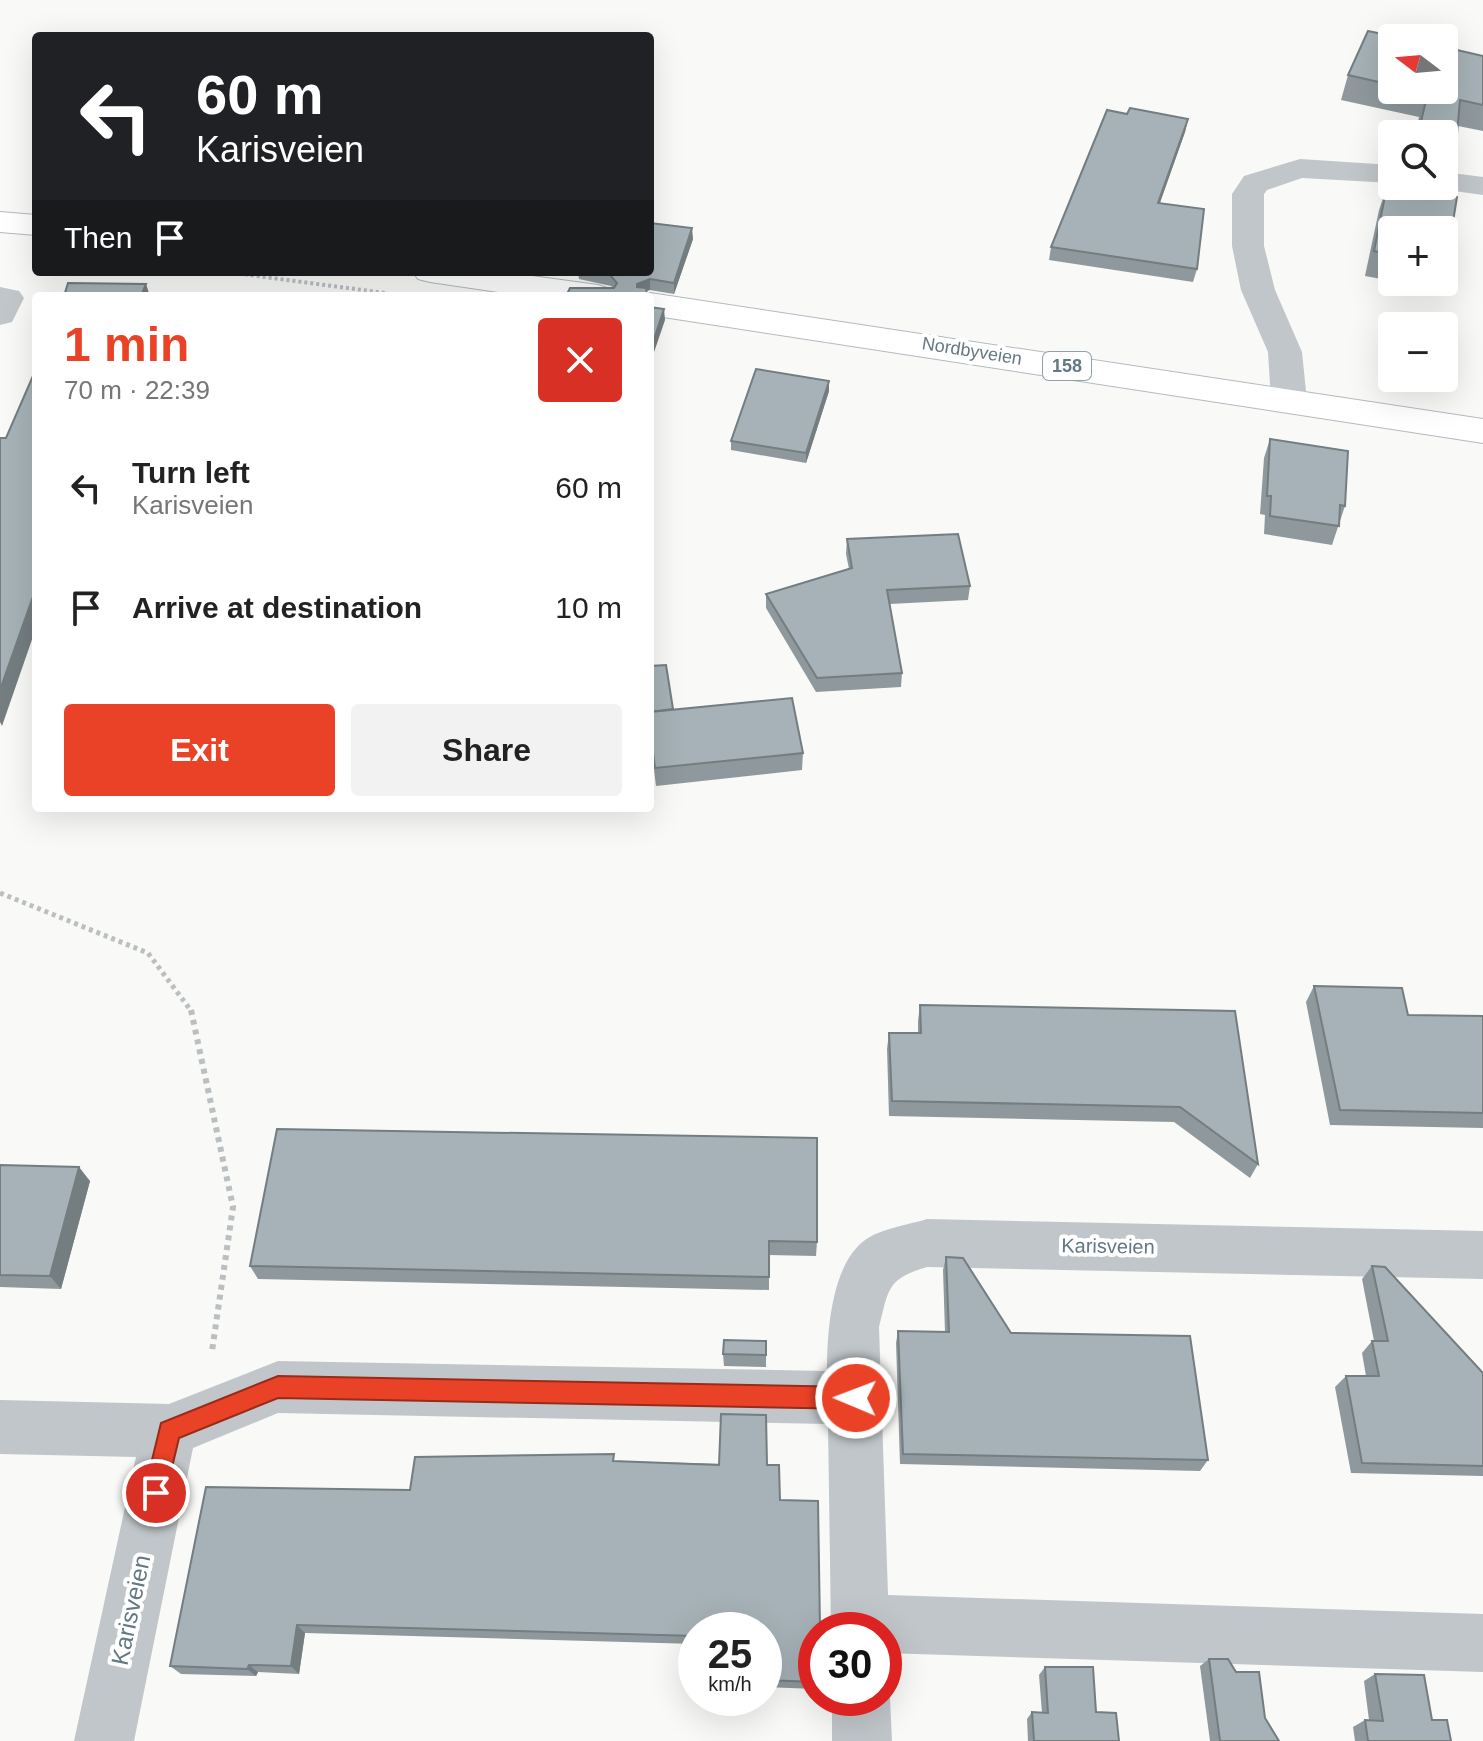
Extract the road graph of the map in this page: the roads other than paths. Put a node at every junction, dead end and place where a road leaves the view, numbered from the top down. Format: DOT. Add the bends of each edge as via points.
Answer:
graph roads {
  1 [pos="1378,173"];
  2 [pos="1458,183"];
  3 [pos="1483,186"];
  4 [pos="0,222"];
  5 [pos="32,225"];
  6 [pos="458,276"];
  7 [pos="570,292"];
  8 [pos="0,298"];
  9 [pos="654,305"];
  10 [pos="0,314"];
  11 [pos="1289,401"];
  12 [pos="1483,431"];
  13 [pos="1483,1255"];
  14 [pos="856,1398"];
  15 [pos="186,1424"];
  16 [pos="0,1427"];
  17 [pos="860,1612"];
  18 [pos="902,1628"];
  19 [pos="1483,1643"];
  20 [pos="861,1716"];
  21 [pos="104,1741"];
  22 [pos="862,1741"];
  1 -- 11 [label="street" via="1300,168 1255,183 1248,194 1248,246 1258,290 1285,352"];
  2 -- 3 [label="street"];
  4 -- 5 [label="main road"];
  6 -- 7 [label="main road"];
  8 -- 10 [label="street" via="7,298"];
  9 -- 11 [label="main road, Nordbyveien / 158"];
  11 -- 12 [label="main road, Nordbyveien / 158"];
  13 -- 14 [label="street, Karisveien" via="927,1243 884,1256 865,1281 853,1327"];
  14 -- 15 [label="street" via="278,1387"];
  14 -- 17 [label="street, Karisveien"];
  15 -- 16 [label="street"];
  15 -- 21 [label="street, Karisveien"];
  18 -- 19 [label="street, Karisveien"];
  20 -- 22 [label="street"];
}
